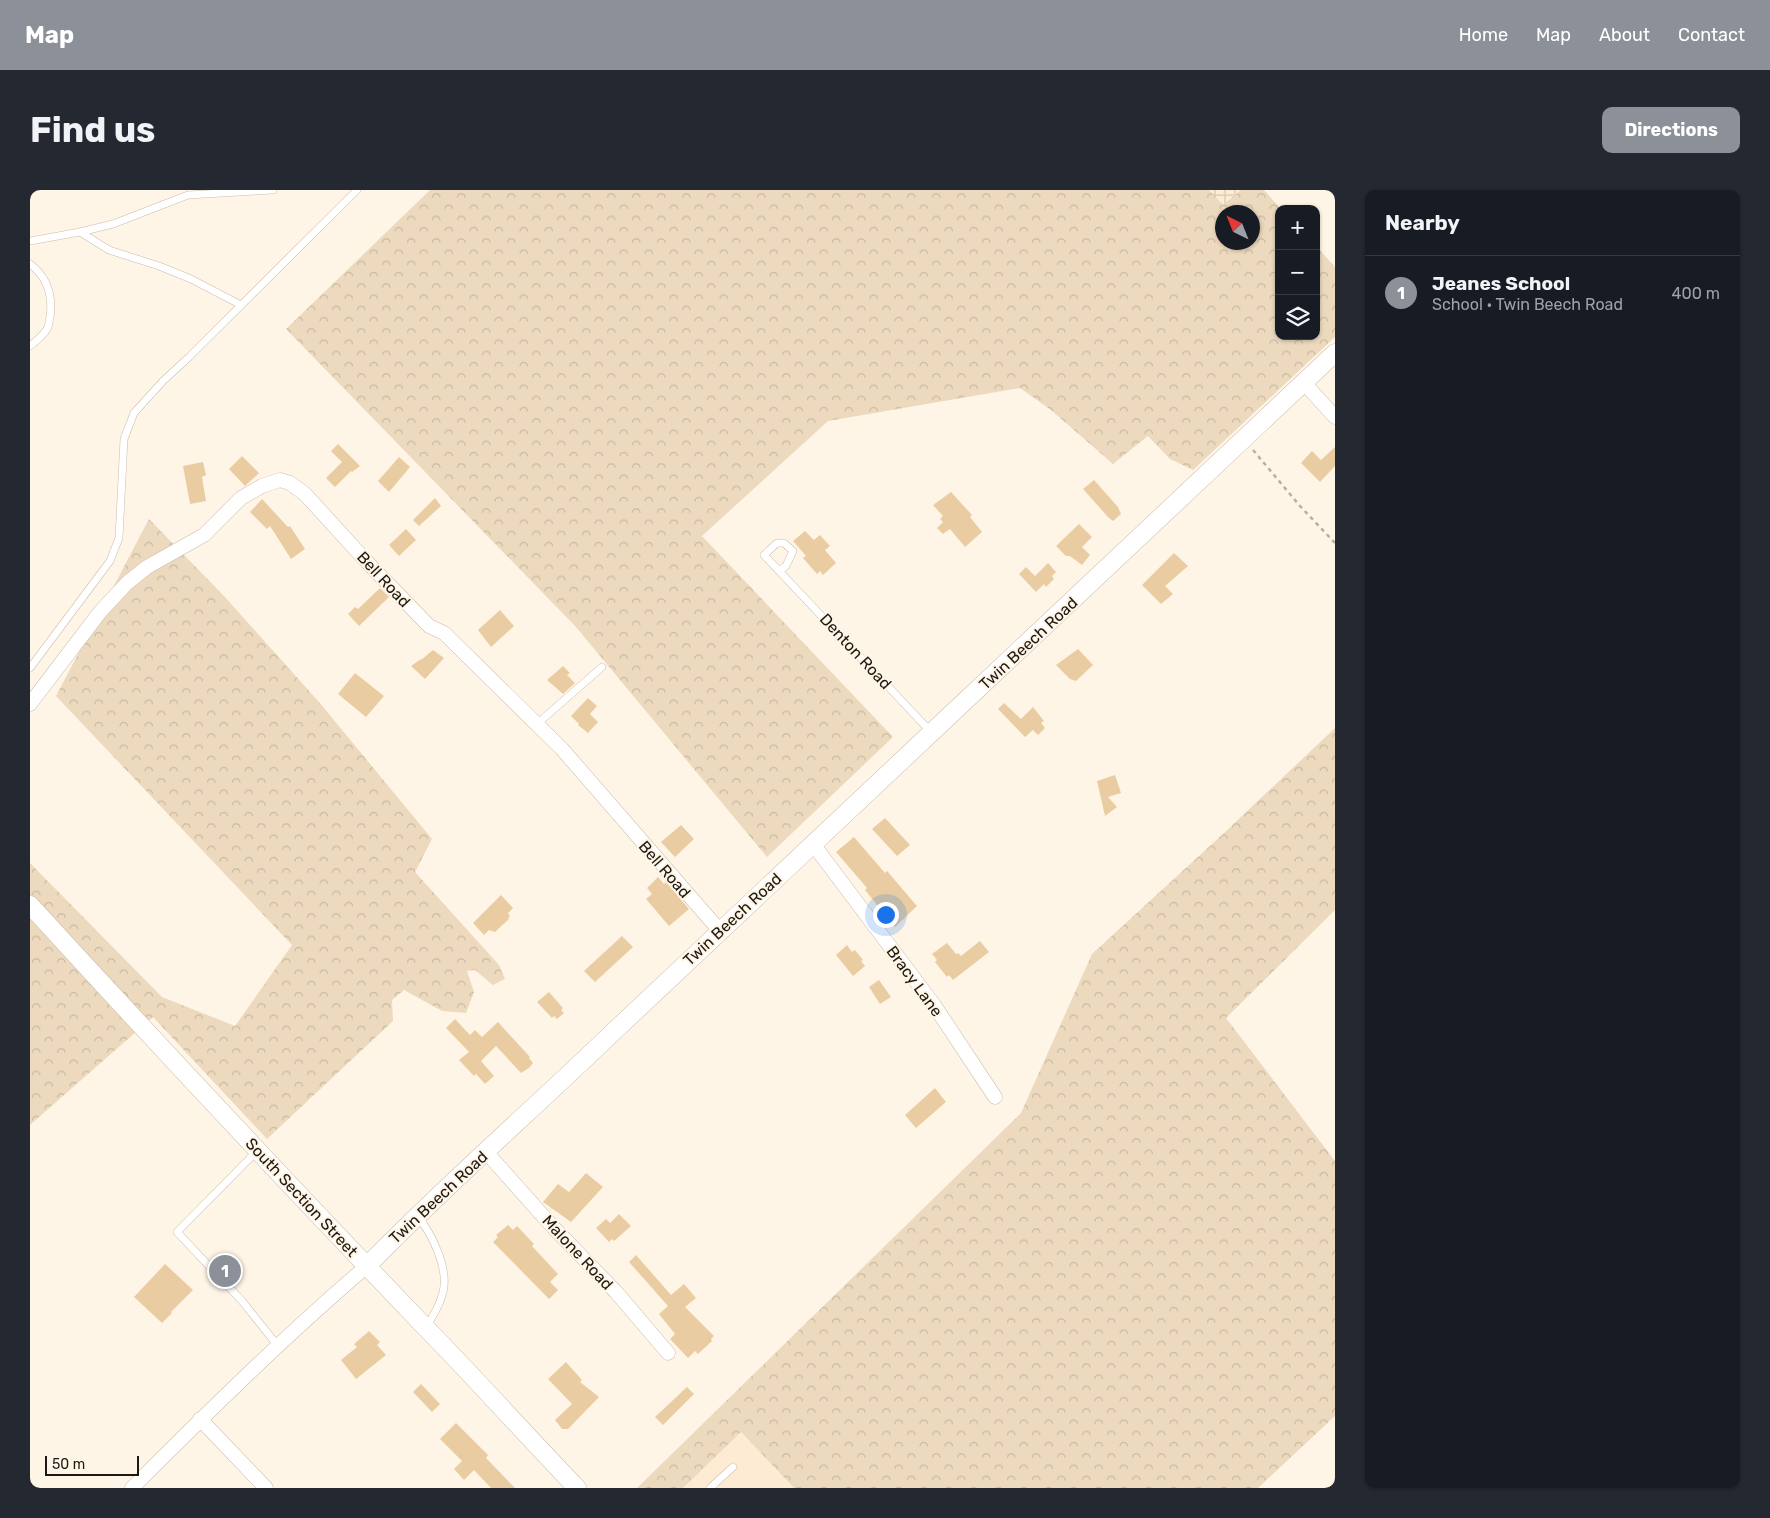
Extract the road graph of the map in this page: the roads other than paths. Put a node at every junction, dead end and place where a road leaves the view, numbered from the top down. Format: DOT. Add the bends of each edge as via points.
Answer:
graph roads {
  1 [pos="274,190"];
  2 [pos="357,190"];
  3 [pos="80,232"];
  4 [pos="30,241"];
  5 [pos="30,264"];
  6 [pos="241,304"];
  7 [pos="30,346"];
  8 [pos="1335,353"];
  9 [pos="1304,383"];
  10 [pos="1335,417"];
  11 [pos="780,570"];
  12 [pos="602,667"];
  13 [pos="30,668"];
  14 [pos="30,704"];
  15 [pos="538,723"];
  16 [pos="932,733"];
  17 [pos="813,844"];
  18 [pos="30,905"];
  19 [pos="720,932"];
  20 [pos="995,1097"];
  21 [pos="258,1150"];
  22 [pos="486,1152"];
  23 [pos="416,1216"];
  24 [pos="367,1266"];
  25 [pos="425,1327"];
  26 [pos="278,1346"];
  27 [pos="668,1353"];
  28 [pos="200,1420"];
  29 [pos="732,1467"];
  30 [pos="132,1488"];
  31 [pos="266,1488"];
  32 [pos="577,1488"];
  33 [pos="710,1488"];
  1 -- 3 [label="lane" via="188,195 113,224"];
  2 -- 6 [label="lane"];
  3 -- 4 [label="lane"];
  3 -- 6 [label="lane" via="109,250 191,278"];
  5 -- 7 [label="lane" via="47,284 51,310 48,327"];
  6 -- 13 [label="lane" via="134,413 124,439 119,538 110,561"];
  8 -- 9 [label="street, Twin Beech Road"];
  9 -- 10 [label="street"];
  9 -- 16 [label="street, Twin Beech Road"];
  11 -- 16 [label="lane, Denton Road"];
  12 -- 15 [label="lane"];
  14 -- 15 [label="street, Bell Road" via="100,612 127,583 147,567 204,535 241,498 280,480 305,494 430,626 444,633"];
  15 -- 19 [label="street, Bell Road"];
  16 -- 17 [label="street, Twin Beech Road"];
  17 -- 19 [label="street, Twin Beech Road"];
  17 -- 20 [label="street, Bracy Lane" via="934,1005"];
  18 -- 21 [label="street, South Section Street"];
  19 -- 22 [label="street, Twin Beech Road"];
  21 -- 24 [label="street, South Section Street"];
  21 -- 26 [label="lane" via="177,1232 242,1301"];
  22 -- 23 [label="street, Twin Beech Road"];
  22 -- 27 [label="street, Malone Road"];
  23 -- 24 [label="street, Twin Beech Road"];
  23 -- 25 [label="lane" via="426,1226 434,1243 442,1268 444,1290"];
  24 -- 25 [label="street, South Section Street"];
  24 -- 26 [label="street, Twin Beech Road"];
  25 -- 32 [label="street, South Section Street"];
  26 -- 28 [label="street, Twin Beech Road"];
  28 -- 30 [label="street, Twin Beech Road"];
  28 -- 31 [label="street"];
  29 -- 33 [label="lane"];
}
